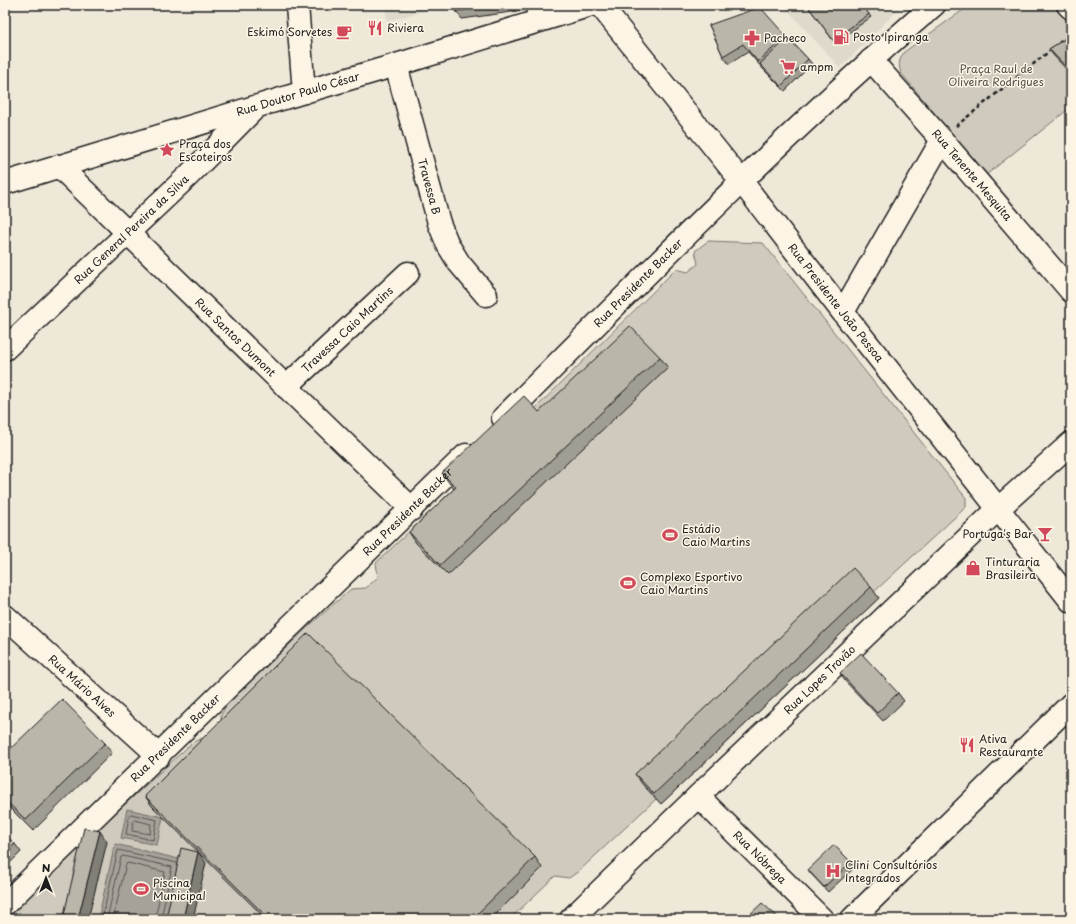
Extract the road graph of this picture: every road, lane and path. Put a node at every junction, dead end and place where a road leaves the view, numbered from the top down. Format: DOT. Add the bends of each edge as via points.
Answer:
graph roads {
  1 [pos="297,5"];
  2 [pos="591,5"];
  3 [pos="600,5"];
  4 [pos="1068,5"];
  5 [pos="928,8"];
  6 [pos="1071,8"];
  7 [pos="538,13"];
  8 [pos="1071,34"];
  9 [pos="1059,44"];
  10 [pos="1053,48"];
  11 [pos="870,60"];
  12 [pos="396,65"];
  13 [pos="304,92"];
  14 [pos="256,107"];
  15 [pos="942,140"];
  16 [pos="60,166"];
  17 [pos="742,182"];
  18 [pos="5,184"];
  19 [pos="127,234"];
  20 [pos="408,273"];
  21 [pos="1071,291"];
  22 [pos="486,295"];
  23 [pos="843,312"];
  24 [pos="5,350"];
  25 [pos="286,387"];
  26 [pos="1071,443"];
  27 [pos="999,508"];
  28 [pos="412,509"];
  29 [pos="1071,601"];
  30 [pos="5,616"];
  31 [pos="1071,704"];
  32 [pos="158,756"];
  33 [pos="698,796"];
  34 [pos="5,904"];
  35 [pos="571,919"];
  36 [pos="822,919"];
  37 [pos="852,919"];
  1 -- 13 [label="street"];
  2 -- 7 [label="street, Rua Doutor Paulo César"];
  3 -- 17 [label="street, Rua Presidente João Pessoa"];
  4 -- 6 [label="street"];
  5 -- 11 [label="street, Rua Presidente Backer"];
  7 -- 12 [label="street, Rua Doutor Paulo César"];
  8 -- 9 [label="path"];
  10 -- 15 [label="path"];
  11 -- 15 [label="street, Rua Tenente Mesquita"];
  11 -- 17 [label="street, Rua Presidente Backer"];
  12 -- 13 [label="street, Rua Doutor Paulo César"];
  12 -- 22 [label="street, Travessa B" via="439,224 459,263"];
  13 -- 14 [label="street, Rua Doutor Paulo César"];
  14 -- 16 [label="street, Rua Doutor Paulo César"];
  14 -- 19 [label="street, Rua General Pereira da Silva"];
  15 -- 21 [label="street, Rua Tenente Mesquita"];
  15 -- 23 [label="street"];
  16 -- 18 [label="street, Rua Doutor Paulo César"];
  16 -- 19 [label="street, Rua Santos Dumont"];
  17 -- 23 [label="street, Rua Presidente João Pessoa"];
  17 -- 28 [label="street, Rua Presidente Backer"];
  19 -- 24 [label="street, Rua General Pereira da Silva"];
  19 -- 25 [label="street, Rua Santos Dumont"];
  20 -- 25 [label="street, Travessa Caio Martins"];
  23 -- 27 [label="street, Rua Presidente João Pessoa"];
  25 -- 28 [label="street, Rua Santos Dumont"];
  26 -- 27 [label="street, Rua Lopes Trovão"];
  27 -- 29 [label="street, Rua Presidente João Pessoa"];
  27 -- 33 [label="street, Rua Lopes Trovão"];
  28 -- 32 [label="street, Rua Presidente Backer"];
  30 -- 32 [label="street, Rua Mário Alves"];
  31 -- 37 [label="street"];
  32 -- 34 [label="street, Rua Presidente Backer"];
  33 -- 35 [label="street, Rua Lopes Trovão"];
  33 -- 36 [label="street, Rua Nóbrega"];
}
